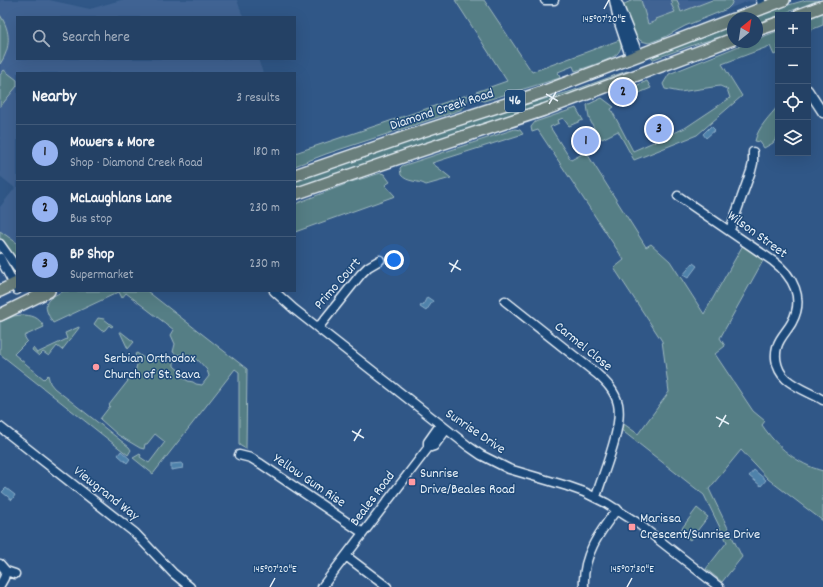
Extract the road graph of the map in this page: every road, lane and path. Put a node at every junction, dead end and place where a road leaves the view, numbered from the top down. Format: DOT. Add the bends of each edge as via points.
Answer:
graph roads {
  1 [pos="545,0"];
  2 [pos="554,0"];
  3 [pos="615,0"];
  4 [pos="781,1"];
  5 [pos="762,4"];
  6 [pos="823,6"];
  7 [pos="748,12"];
  8 [pos="807,12"];
  9 [pos="727,22"];
  10 [pos="775,24"];
  11 [pos="763,28"];
  12 [pos="727,41"];
  13 [pos="635,57"];
  14 [pos="643,73"];
  15 [pos="811,95"];
  16 [pos="823,113"];
  17 [pos="753,152"];
  18 [pos="296,175"];
  19 [pos="296,194"];
  20 [pos="678,196"];
  21 [pos="730,230"];
  22 [pos="0,244"];
  23 [pos="0,258"];
  24 [pos="380,260"];
  25 [pos="16,267"];
  26 [pos="16,287"];
  27 [pos="0,291"];
  28 [pos="18,292"];
  29 [pos="44,292"];
  30 [pos="275,292"];
  31 [pos="33,294"];
  32 [pos="505,301"];
  33 [pos="24,304"];
  34 [pos="0,315"];
  35 [pos="318,328"];
  36 [pos="823,400"];
  37 [pos="0,427"];
  38 [pos="443,428"];
  39 [pos="239,455"];
  40 [pos="596,497"];
  41 [pos="617,509"];
  42 [pos="363,533"];
  43 [pos="346,556"];
  44 [pos="0,564"];
  45 [pos="6,571"];
  46 [pos="15,574"];
  47 [pos="0,585"];
  48 [pos="190,587"];
  49 [pos="322,587"];
  50 [pos="387,587"];
  51 [pos="584,587"];
  52 [pos="719,587"];
  1 -- 2 [label="street"];
  3 -- 13 [label="street"];
  4 -- 5 [label="main road"];
  5 -- 7 [label="main road"];
  6 -- 8 [label="main road"];
  9 -- 13 [label="main road, Diamond Creek Road / 46"];
  10 -- 11 [label="main road"];
  12 -- 14 [label="main road, 46"];
  13 -- 14 [label="main road" via="643,63"];
  13 -- 18 [label="main road, Diamond Creek Road / 46" via="540,93"];
  14 -- 19 [label="main road, 46" via="528,116"];
  15 -- 16 [label="street"];
  17 -- 21 [label="street" via="751,171"];
  20 -- 21 [label="street, Wilson Street"];
  21 -- 36 [label="street, Wilson Street" via="780,266 791,279 796,293 797,308 793,321 777,347 777,366 786,379"];
  22 -- 25 [label="street"];
  23 -- 26 [label="street"];
  24 -- 35 [label="street, Primo Court" via="360,274"];
  26 -- 27 [label="main road"];
  28 -- 33 [label="street"];
  29 -- 31 [label="main road"];
  30 -- 35 [label="street, Sunrise Drive"];
  31 -- 33 [label="main road"];
  32 -- 40 [label="street, Carmel Close" via="597,374 614,394 618,408 618,424"];
  33 -- 34 [label="main road"];
  35 -- 38 [label="street, Sunrise Drive"];
  37 -- 48 [label="street, Viewgrand Way" via="135,533"];
  38 -- 40 [label="street, Sunrise Drive" via="481,455 509,469"];
  38 -- 42 [label="street, Beales Road" via="434,446 428,448"];
  39 -- 42 [label="street, Yellow Gum Rise" via="262,464"];
  40 -- 41 [label="street, Sunrise Drive"];
  41 -- 51 [label="street" via="597,536 590,551 584,568"];
  41 -- 52 [label="street, Sunrise Drive"];
  42 -- 43 [label="street, Beales Road"];
  43 -- 49 [label="street, Beales Road"];
  43 -- 50 [label="street"];
  44 -- 45 [label="street"];
  45 -- 46 [label="street"];
  45 -- 47 [label="street"];
}
